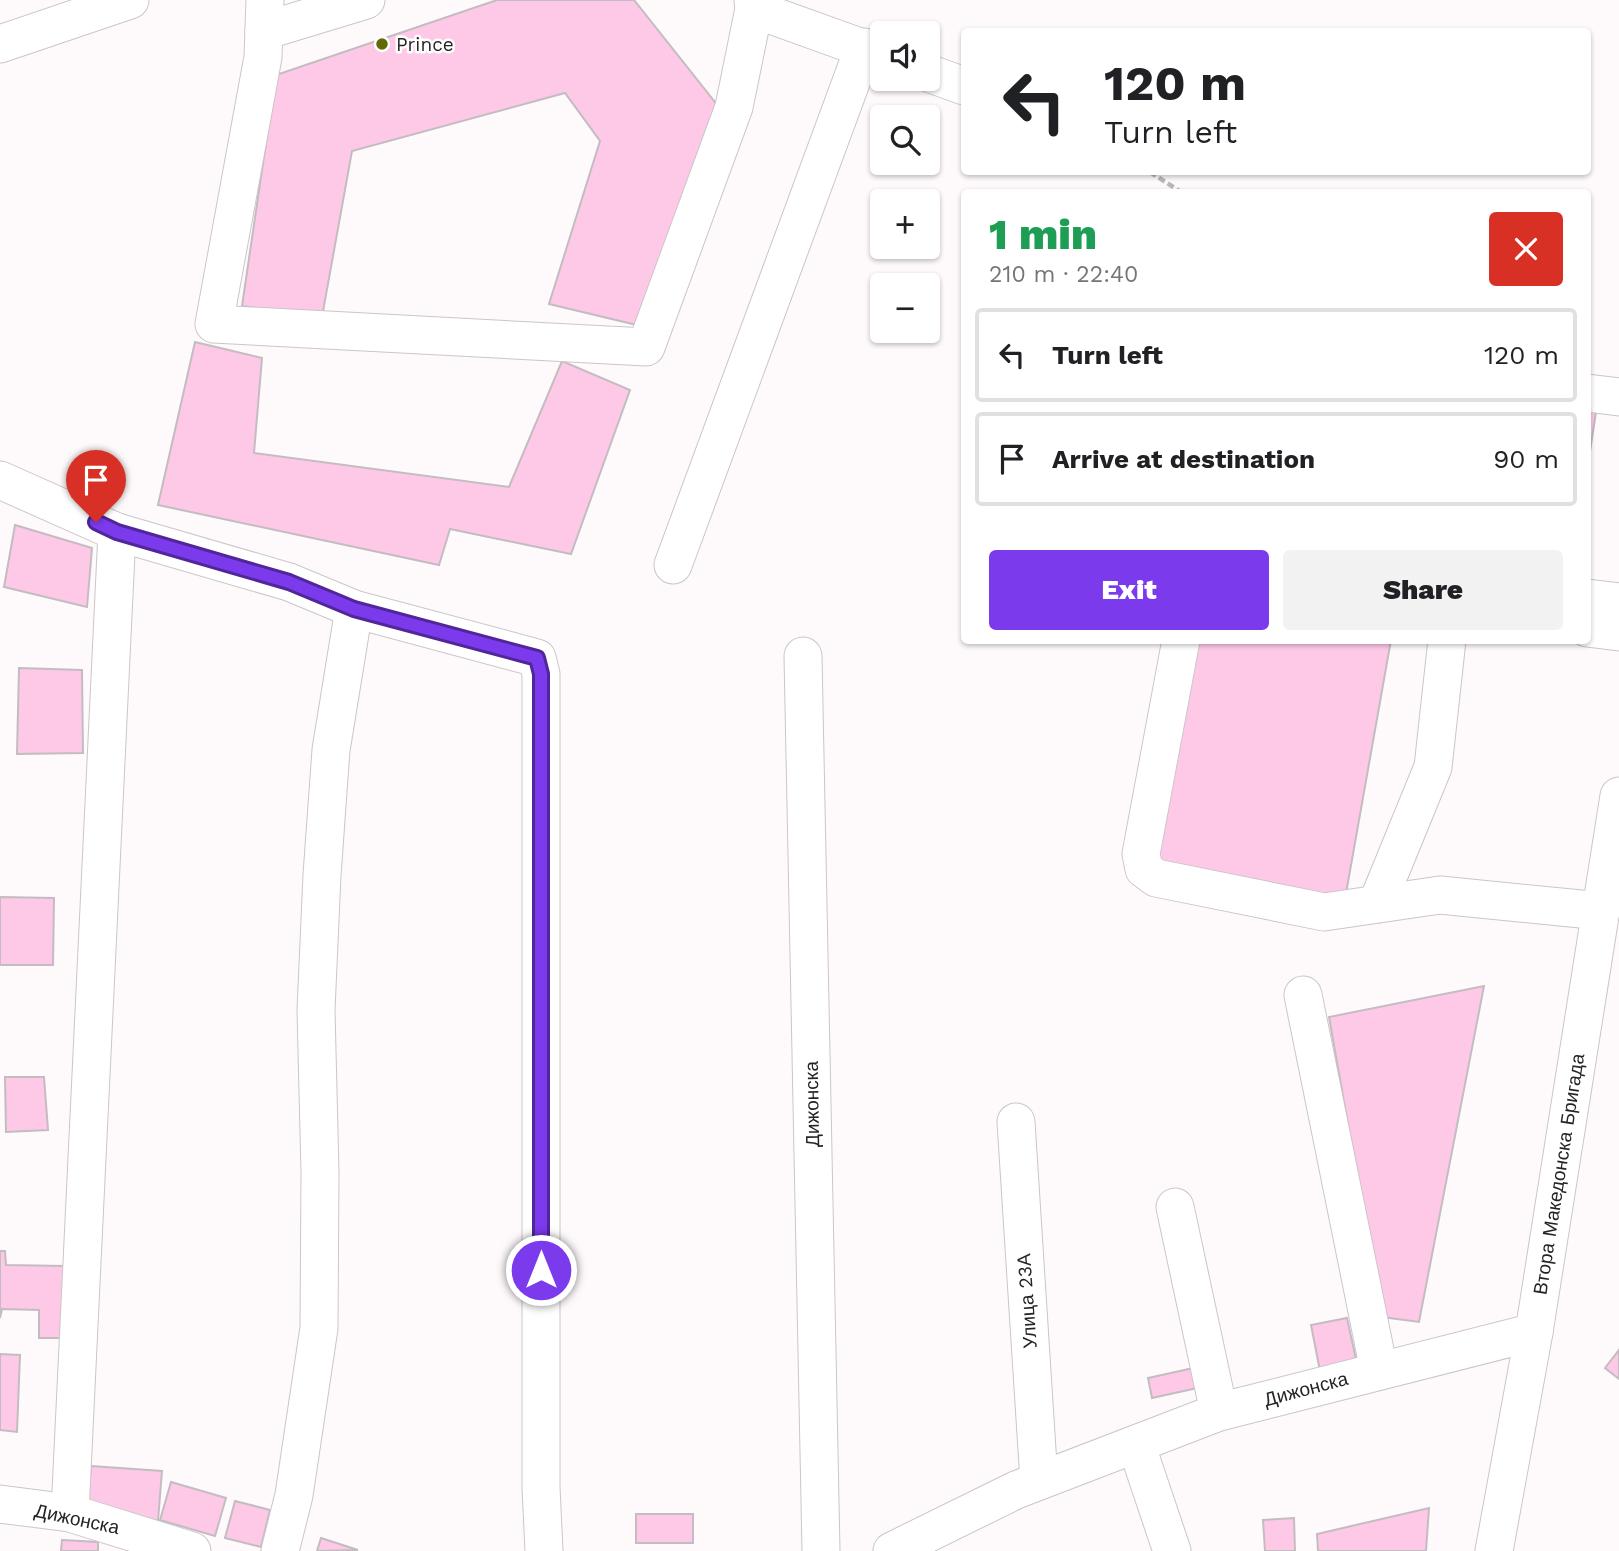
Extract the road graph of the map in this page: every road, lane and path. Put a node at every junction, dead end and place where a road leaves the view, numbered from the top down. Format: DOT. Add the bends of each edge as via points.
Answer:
graph roads {
  1 [pos="130,0"];
  2 [pos="366,0"];
  3 [pos="754,5"];
  4 [pos="265,16"];
  5 [pos="0,44"];
  6 [pos="870,50"];
  7 [pos="870,59"];
  8 [pos="940,77"];
  9 [pos="961,85"];
  10 [pos="1155,175"];
  11 [pos="1176,189"];
  12 [pos="1591,394"];
  13 [pos="1619,397"];
  14 [pos="0,480"];
  15 [pos="117,532"];
  16 [pos="673,565"];
  17 [pos="1591,598"];
  18 [pos="1619,602"];
  19 [pos="354,609"];
  20 [pos="1591,628"];
  21 [pos="1619,632"];
  22 [pos="1180,644"];
  23 [pos="1447,644"];
  24 [pos="803,656"];
  25 [pos="1619,796"];
  26 [pos="1614,868"];
  27 [pos="1377,904"];
  28 [pos="1601,911"];
  29 [pos="1303,995"];
  30 [pos="1016,1122"];
  31 [pos="1175,1207"];
  32 [pos="1534,1332"];
  33 [pos="1379,1370"];
  34 [pos="1219,1412"];
  35 [pos="1136,1444"];
  36 [pos="1038,1481"];
  37 [pos="0,1504"];
  38 [pos="70,1513"];
  39 [pos="192,1551"];
  40 [pos="281,1551"];
  41 [pos="544,1551"];
  42 [pos="821,1551"];
  43 [pos="892,1551"];
  44 [pos="1172,1551"];
  45 [pos="1494,1551"];
  1 -- 5 [label="street"];
  2 -- 4 [label="street"];
  3 -- 4 [label="street" via="734,107 646,346 215,324 263,57"];
  3 -- 6 [label="street"];
  7 -- 16 [label="street"];
  8 -- 9 [label="street"];
  10 -- 11 [label="path"];
  12 -- 13 [label="street"];
  14 -- 15 [label="street"];
  15 -- 19 [label="street" via="289,582"];
  15 -- 38 [label="street"];
  17 -- 18 [label="street"];
  19 -- 40 [label="street" via="331,750 322,874 316,1010 319,1328"];
  19 -- 41 [label="street" via="537,658 541,674"];
  20 -- 21 [label="street"];
  22 -- 27 [label="street" via="1141,854 1144,869 1156,878 1324,912"];
  23 -- 27 [label="street" via="1433,767"];
  24 -- 42 [label="street, Дижонска"];
  25 -- 26 [label="street, Втора Македонска Бригада"];
  26 -- 28 [label="street, Втора Македонска Бригада"];
  27 -- 28 [label="street" via="1440,895"];
  28 -- 32 [label="street, Втора Македонска Бригада"];
  29 -- 33 [label="street"];
  30 -- 36 [label="street, Улица 23А"];
  31 -- 34 [label="street"];
  32 -- 33 [label="street, Дижонска"];
  32 -- 45 [label="street, Втора Македонска Бригада"];
  33 -- 34 [label="street, Дижонска"];
  34 -- 35 [label="street, Дижонска"];
  35 -- 36 [label="street, Дижонска"];
  35 -- 44 [label="street"];
  36 -- 43 [label="street, Дижонска"];
  37 -- 38 [label="street, Дижонска"];
  38 -- 39 [label="street, Дижонска"];
}
